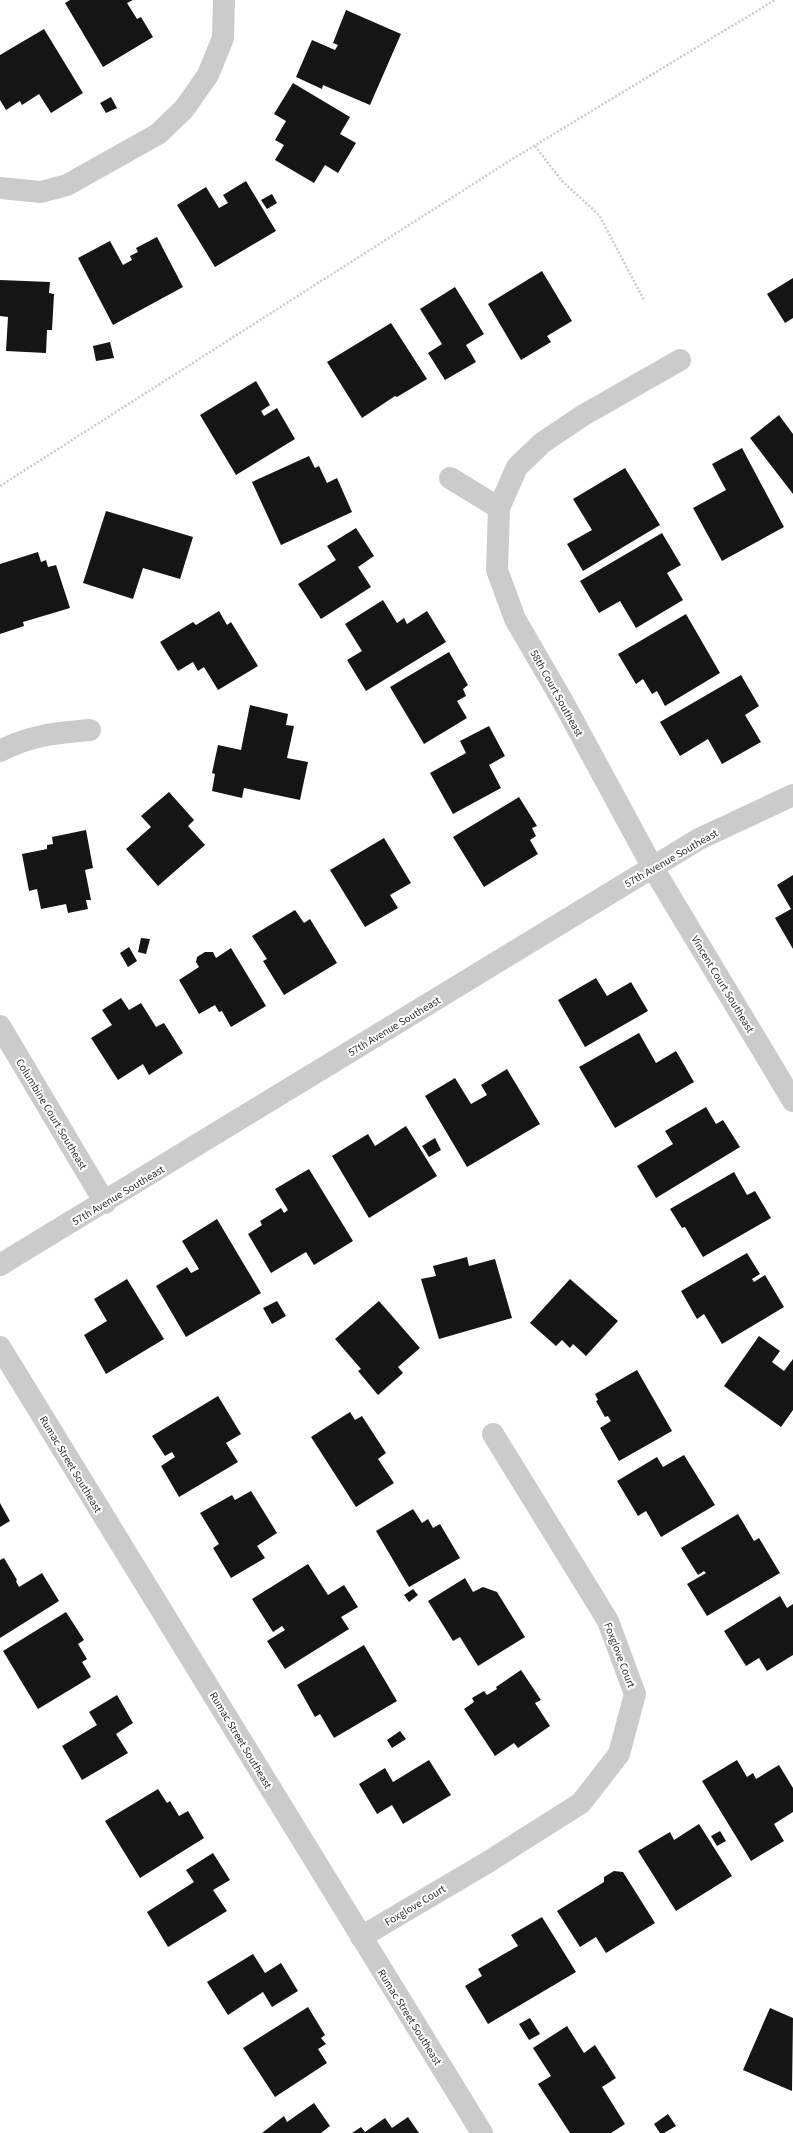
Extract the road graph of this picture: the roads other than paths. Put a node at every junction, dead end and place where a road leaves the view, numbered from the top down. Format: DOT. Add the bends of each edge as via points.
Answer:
graph roads {
  1 [pos="224,0"];
  2 [pos="0,188"];
  3 [pos="680,360"];
  4 [pos="450,478"];
  5 [pos="499,508"];
  6 [pos="90,730"];
  7 [pos="0,751"];
  8 [pos="793,796"];
  9 [pos="653,868"];
  10 [pos="0,1026"];
  11 [pos="793,1101"];
  12 [pos="105,1203"];
  13 [pos="0,1265"];
  14 [pos="0,1347"];
  15 [pos="493,1434"];
  16 [pos="361,1937"];
  17 [pos="482,2133"];
  1 -- 2 [label="street" via="223,38 208,75 184,109 158,134 67,185 40,192"];
  3 -- 5 [label="street, 58th Court Southeast" via="582,416 542,443 517,468"];
  4 -- 5 [label="street"];
  5 -- 9 [label="street, 58th Court Southeast" via="497,570 516,620"];
  6 -- 7 [label="street" via="51,733 19,741"];
  8 -- 9 [label="street, 57th Avenue Southeast" via="699,839"];
  9 -- 11 [label="street, Vincent Court Southeast"];
  9 -- 12 [label="street, 57th Avenue Southeast"];
  10 -- 12 [label="street, Columbine Court Southeast"];
  12 -- 13 [label="street, 57th Avenue Southeast"];
  14 -- 16 [label="street, Rumac Street Southeast"];
  15 -- 16 [label="street, Foxglove Court" via="608,1621 635,1694 619,1754 581,1803 488,1862"];
  16 -- 17 [label="street, Rumac Street Southeast"];
}
